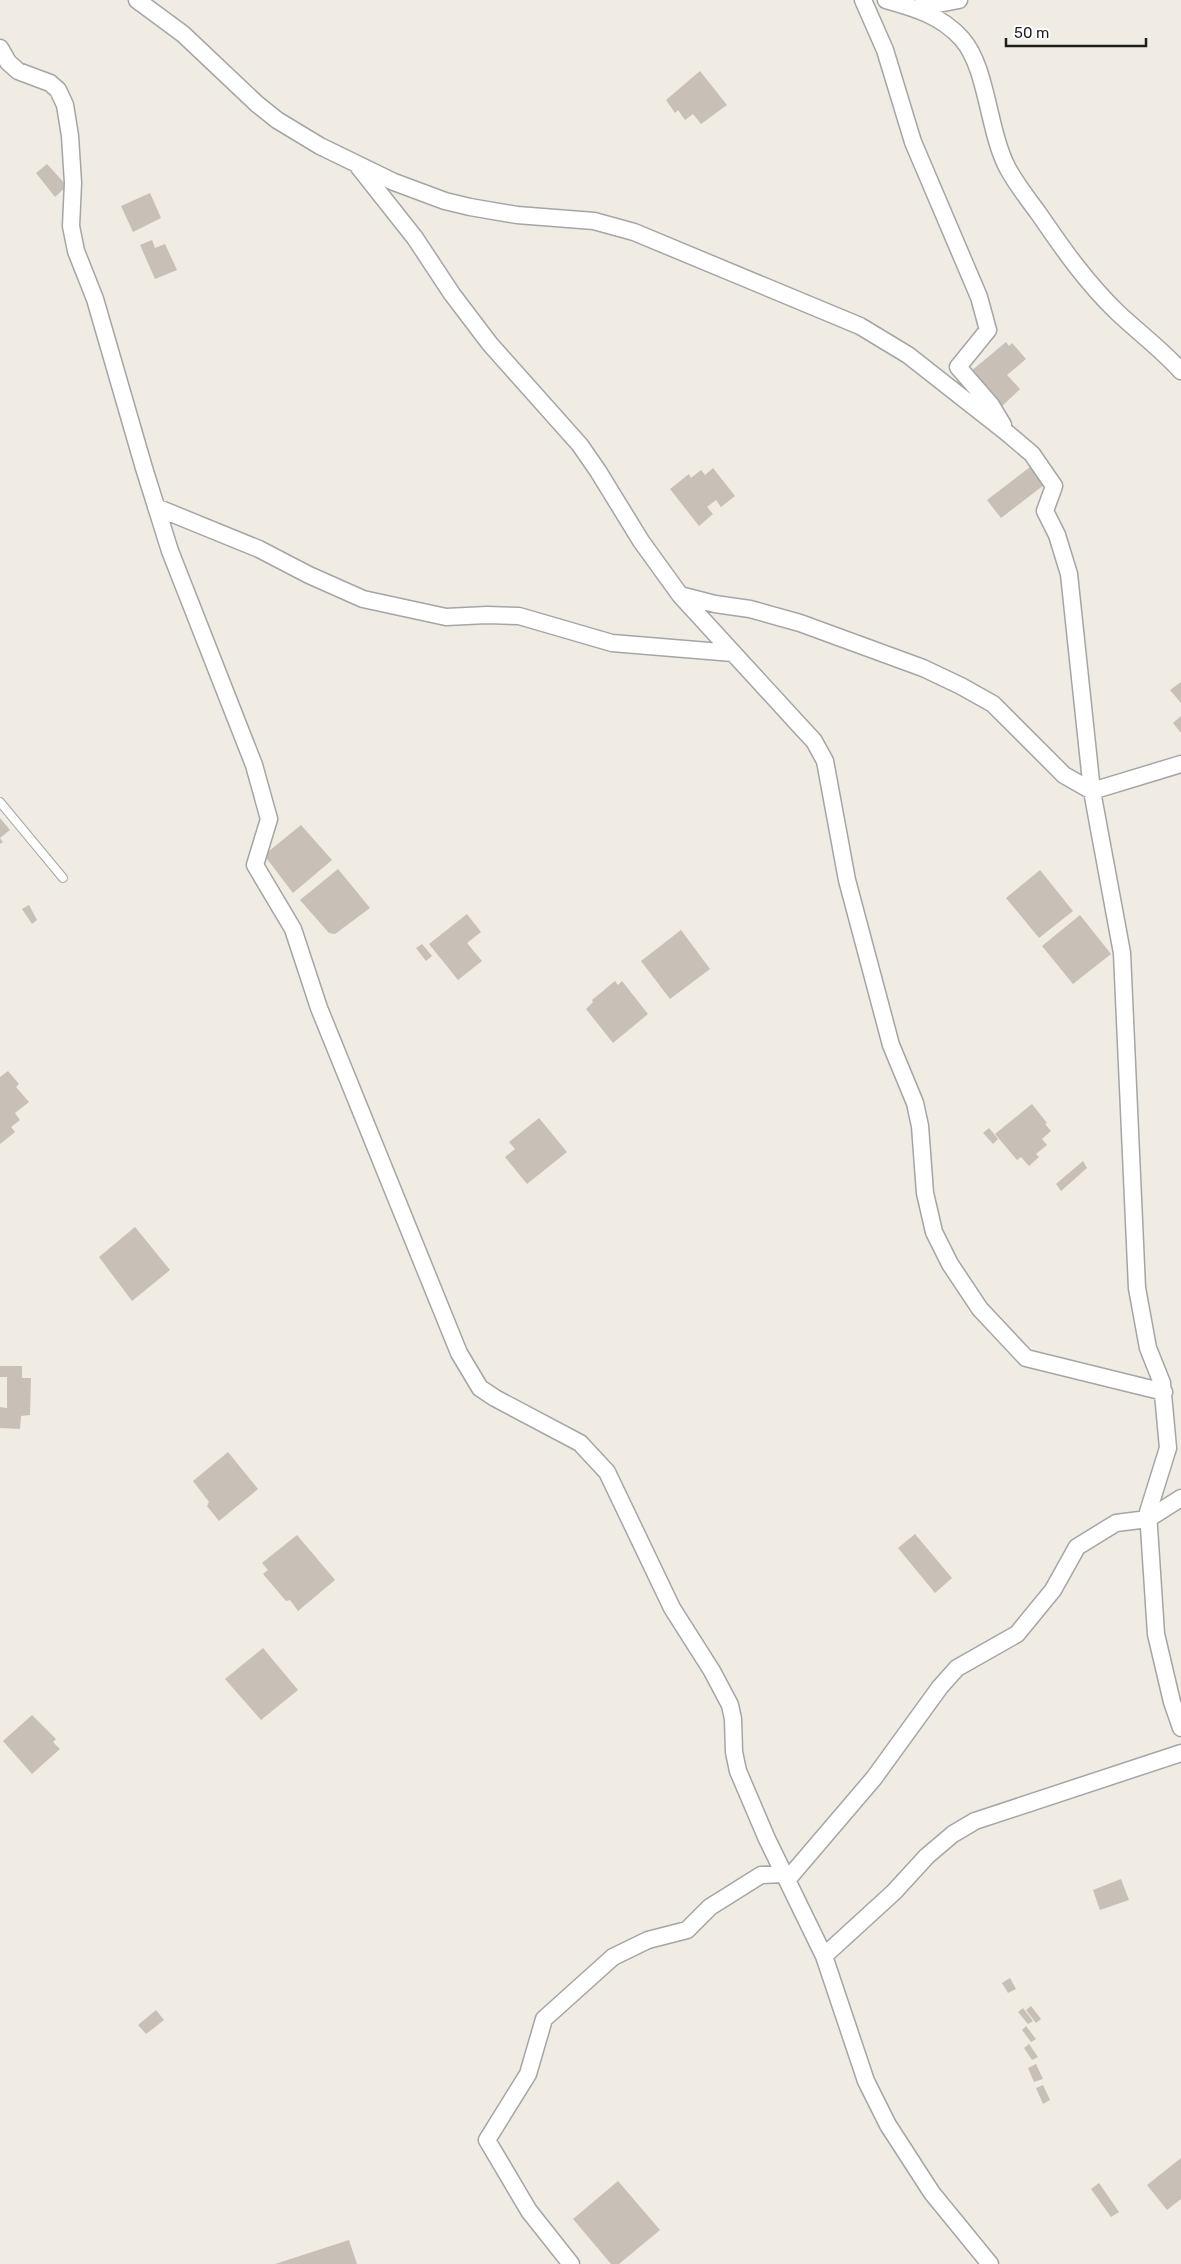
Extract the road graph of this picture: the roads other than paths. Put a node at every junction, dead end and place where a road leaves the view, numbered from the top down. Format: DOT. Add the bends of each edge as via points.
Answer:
graph roads {
  1 [pos="137,0"];
  2 [pos="863,0"];
  3 [pos="886,0"];
  4 [pos="959,0"];
  5 [pos="917,8"];
  6 [pos="0,48"];
  7 [pos="355,163"];
  8 [pos="1181,371"];
  9 [pos="1006,432"];
  10 [pos="156,507"];
  11 [pos="680,595"];
  12 [pos="733,653"];
  13 [pos="1181,764"];
  14 [pos="1092,791"];
  15 [pos="0,802"];
  16 [pos="63,878"];
  17 [pos="1164,1392"];
  18 [pos="1181,1498"];
  19 [pos="1148,1520"];
  20 [pos="1181,1728"];
  21 [pos="1181,1753"];
  22 [pos="786,1877"];
  23 [pos="824,1956"];
  24 [pos="571,2264"];
  25 [pos="990,2264"];
  1 -- 7 [label="street" via="183,34 277,120"];
  2 -- 9 [label="street" via="885,50 913,142 978,297 988,330 958,367 991,405"];
  3 -- 5 [label="street"];
  4 -- 5 [label="street"];
  5 -- 8 [label="street" via="939,19 964,41 975,60 996,140 1007,167 1075,267 1117,312"];
  6 -- 10 [label="street" via="18,71 50,83 58,90 65,105 73,183 72,234 95,299"];
  7 -- 9 [label="street" via="445,201 517,215 594,221 670,246 860,326 908,355"];
  7 -- 11 [label="street" via="415,238 467,315 580,445"];
  9 -- 14 [label="street" via="1032,454 1054,486 1045,511 1057,535 1069,574"];
  10 -- 12 [label="street" via="259,549 309,576 363,599 446,617 519,616 612,643"];
  10 -- 22 [label="street" via="170,551 254,765 269,819 256,864 294,929 319,1008 459,1353 480,1388 580,1442 607,1472 672,1608 730,1705 738,1771"];
  11 -- 12 [label="street"];
  11 -- 14 [label="street" via="800,623 924,668 993,704 1064,775"];
  12 -- 17 [label="street" via="814,741 825,761 847,880 891,1045 915,1103 934,1232 950,1264 980,1309 1026,1358"];
  13 -- 14 [label="street"];
  14 -- 17 [label="street" via="1122,953 1137,1288 1148,1348"];
  15 -- 16 [label="lane"];
  17 -- 19 [label="street" via="1168,1448"];
  18 -- 19 [label="street"];
  19 -- 20 [label="street" via="1156,1634"];
  19 -- 22 [label="street" via="1116,1523 1077,1546 1053,1590 1017,1634 957,1668 874,1778"];
  21 -- 23 [label="street" via="975,1821 927,1856 894,1892"];
  22 -- 23 [label="street"];
  22 -- 24 [label="street" via="761,1875 710,1907 687,1930 648,1940 613,1957 544,2019 528,2074 486,2140 529,2210"];
  23 -- 25 [label="street" via="866,2081 888,2125 932,2193"];
}
